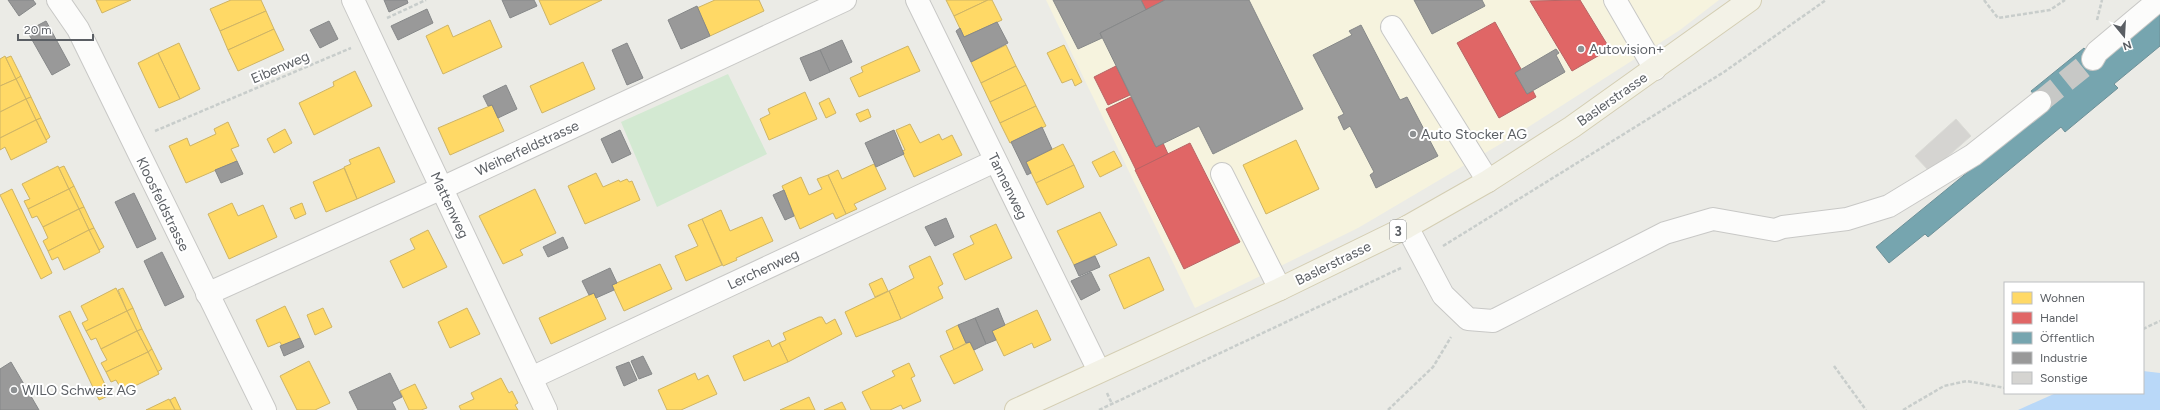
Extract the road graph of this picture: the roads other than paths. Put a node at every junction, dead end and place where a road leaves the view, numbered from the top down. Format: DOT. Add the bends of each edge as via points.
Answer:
graph roads {
  1 [pos="58,0"];
  2 [pos="353,0"];
  3 [pos="845,0"];
  4 [pos="917,0"];
  5 [pos="1615,0"];
  6 [pos="1750,0"];
  7 [pos="2160,0"];
  8 [pos="1392,27"];
  9 [pos="2093,59"];
  10 [pos="1656,69"];
  11 [pos="2040,102"];
  12 [pos="995,161"];
  13 [pos="1222,174"];
  14 [pos="1488,181"];
  15 [pos="442,188"];
  16 [pos="1407,227"];
  17 [pos="1280,289"];
  18 [pos="207,294"];
  19 [pos="1099,371"];
  20 [pos="531,378"];
  21 [pos="265,410"];
  22 [pos="546,410"];
  23 [pos="1016,410"];
  1 -- 18 [label="street, Kloosfeldstrasse" via="78,29"];
  2 -- 15 [label="street, Mattenweg"];
  3 -- 15 [label="street, Weiherfeldstrasse"];
  4 -- 12 [label="street, Tannenweg"];
  5 -- 10 [label="street"];
  6 -- 10 [label="main road, Baslerstrasse / 3"];
  7 -- 9 [label="street" via="2097,52"];
  8 -- 14 [label="street"];
  10 -- 14 [label="main road, Baslerstrasse / 3"];
  11 -- 16 [label="street" via="1973,155 1890,206 1847,219 1776,230 1713,219 1665,233 1493,321 1468,318 1443,295"];
  12 -- 19 [label="street, Tannenweg"];
  12 -- 20 [label="street, Lerchenweg"];
  13 -- 17 [label="street"];
  14 -- 16 [label="main road, Baslerstrasse / 3"];
  15 -- 18 [label="street, Weiherfeldstrasse"];
  15 -- 20 [label="street, Mattenweg"];
  16 -- 17 [label="main road, Baslerstrasse / 3"];
  17 -- 19 [label="main road, Baslerstrasse / 3"];
  18 -- 21 [label="street, Kloosfeldstrasse"];
  19 -- 23 [label="main road, Baslerstrasse / 3"];
  20 -- 22 [label="street, Mattenweg"];
}
